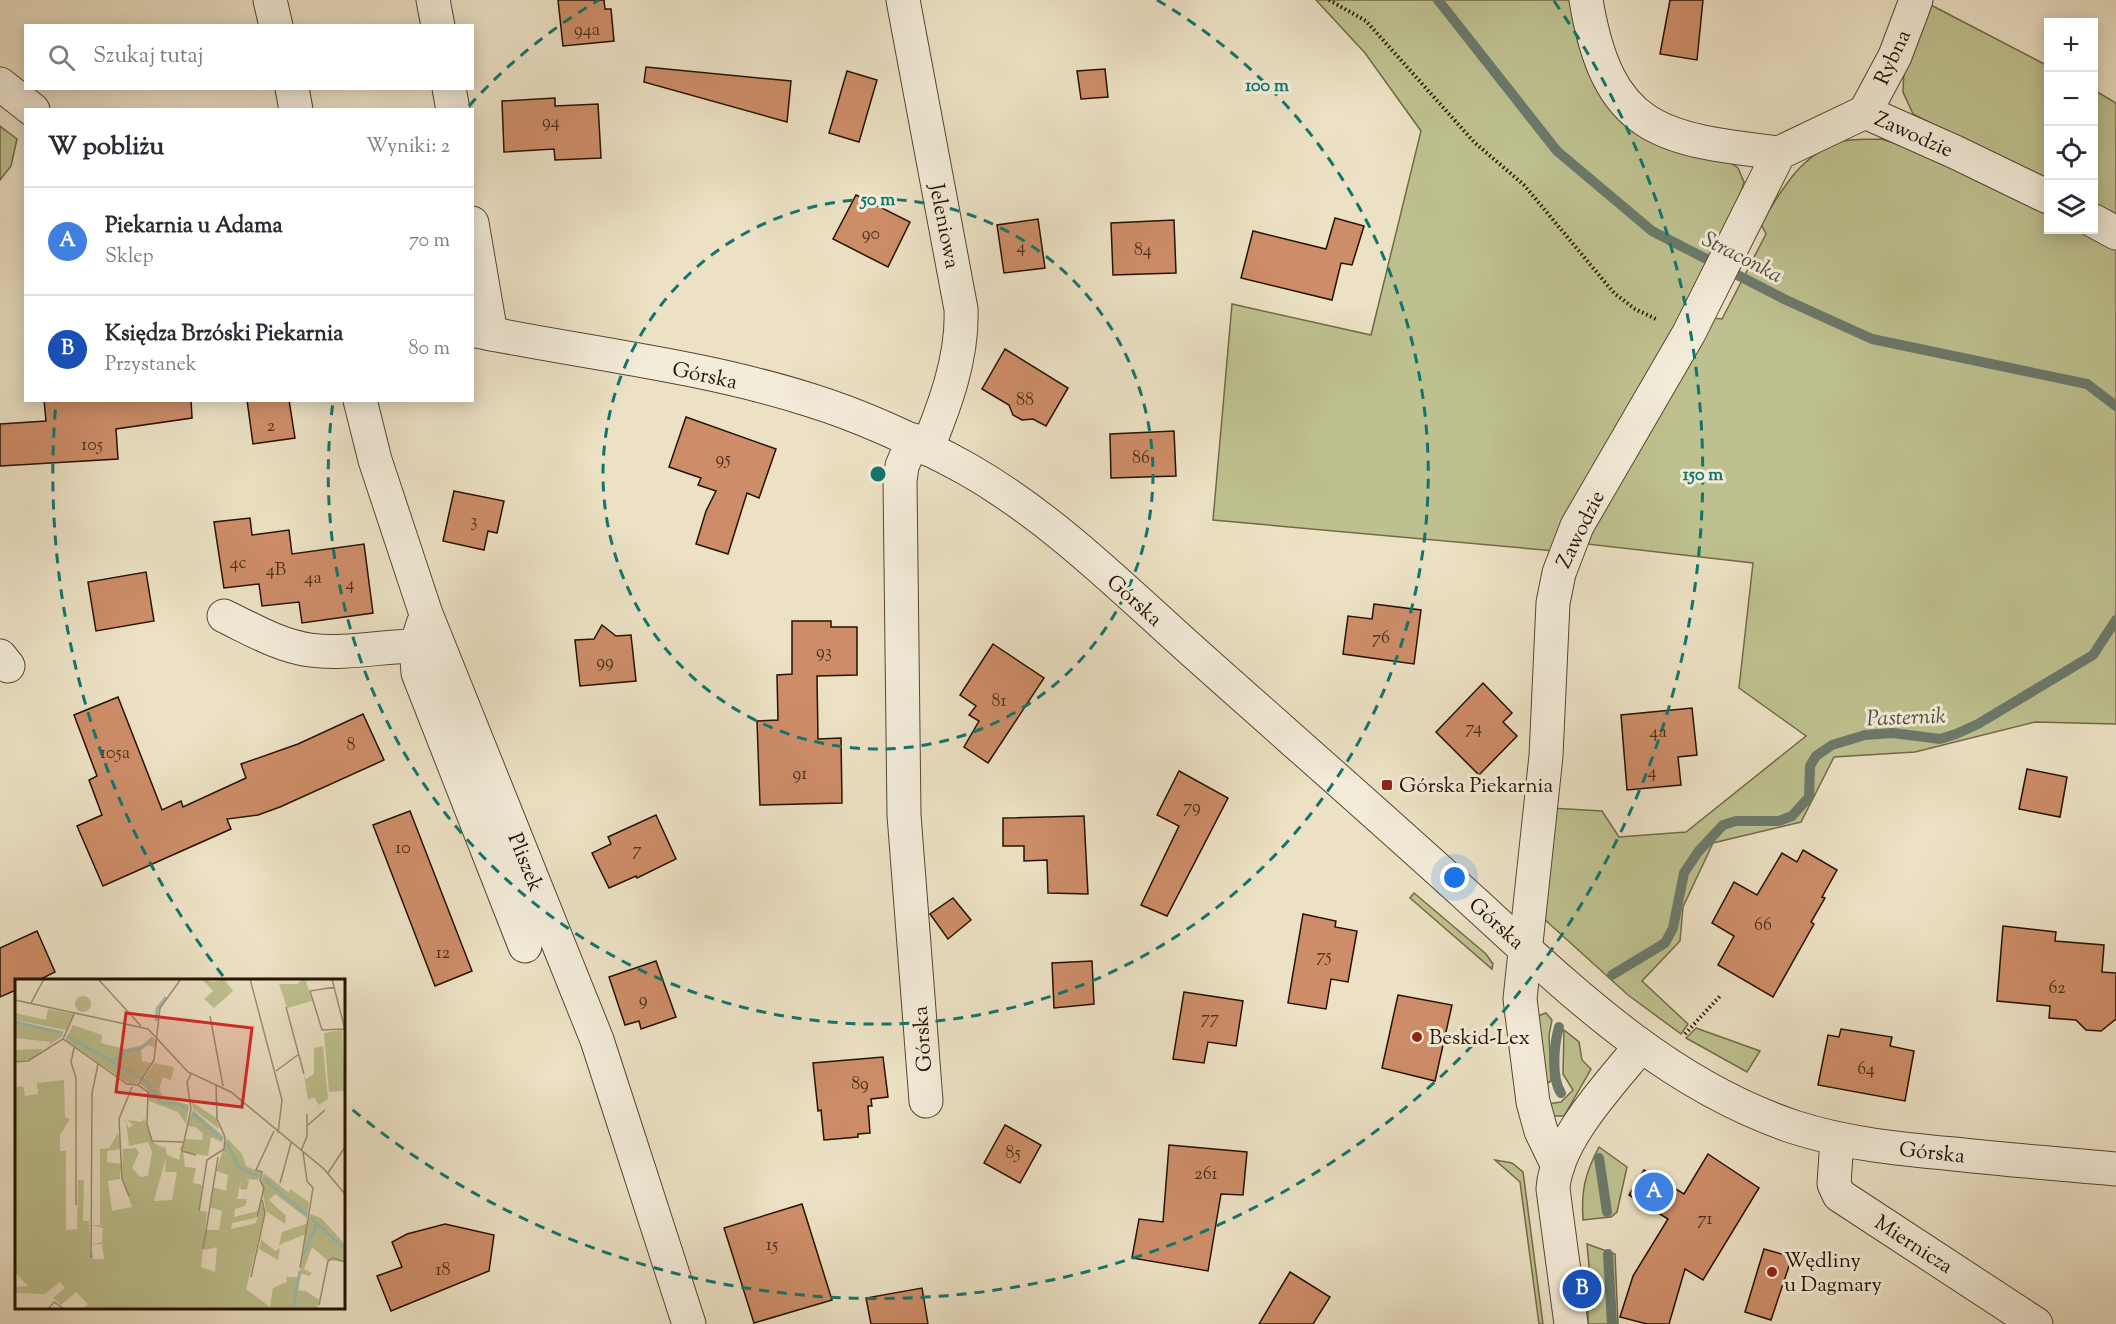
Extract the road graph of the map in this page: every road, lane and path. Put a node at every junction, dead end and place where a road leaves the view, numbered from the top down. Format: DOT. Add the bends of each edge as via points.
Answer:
graph roads {
  1 [pos="270,0"];
  2 [pos="433,0"];
  3 [pos="903,0"];
  4 [pos="1329,0"];
  5 [pos="1586,0"];
  6 [pos="1916,0"];
  7 [pos="276,24"];
  8 [pos="438,24"];
  9 [pos="0,84"];
  10 [pos="292,90"];
  11 [pos="449,90"];
  12 [pos="30,108"];
  13 [pos="296,108"];
  14 [pos="453,108"];
  15 [pos="1865,112"];
  16 [pos="1779,153"];
  17 [pos="2044,196"];
  18 [pos="2098,223"];
  19 [pos="2116,233"];
  20 [pos="474,245"];
  21 [pos="482,332"];
  22 [pos="1689,333"];
  23 [pos="360,402"];
  24 [pos="920,445"];
  25 [pos="426,614"];
  26 [pos="224,616"];
  27 [pos="416,646"];
  28 [pos="525,946"];
  29 [pos="1524,948"];
  30 [pos="1720,996"];
  31 [pos="1680,1042"];
  32 [pos="1640,1047"];
  33 [pos="926,1101"];
  34 [pos="1837,1139"];
  35 [pos="1558,1166"];
  36 [pos="2116,1168"];
  37 [pos="689,1324"];
  38 [pos="1571,1324"];
  39 [pos="2036,1324"];
  1 -- 7 [label="street"];
  2 -- 8 [label="street"];
  3 -- 24 [label="street, Jeleniowa" via="961,309 962,332 938,422"];
  4 -- 22 [label="path" via="1366,21 1474,142 1524,185 1614,293 1635,309"];
  5 -- 16 [label="street" via="1601,63 1625,105 1649,123 1683,138"];
  6 -- 15 [label="street, Rybna" via="1895,56"];
  9 -- 12 [label="street"];
  10 -- 13 [label="street"];
  11 -- 14 [label="street"];
  15 -- 16 [label="street, Zawodzie"];
  15 -- 17 [label="street, Zawodzie"];
  16 -- 22 [label="street, Zawodzie"];
  18 -- 19 [label="street"];
  20 -- 21 [label="street, Górska"];
  21 -- 24 [label="street, Górska" via="765,387 847,412"];
  22 -- 29 [label="street, Zawodzie" via="1577,526 1558,573 1553,603 1546,756"];
  23 -- 25 [label="street, Pliszek" via="375,460"];
  24 -- 29 [label="street, Górska" via="1010,497 1089,559"];
  24 -- 33 [label="street, Górska" via="902,466 900,482 904,816"];
  25 -- 27 [label="street"];
  25 -- 37 [label="street, Pliszek" via="597,1040"];
  26 -- 27 [label="street" via="268,637 309,650"];
  27 -- 28 [label="street" via="418,673"];
  29 -- 32 [label="street, Górska"];
  29 -- 35 [label="street, Zawodzie" via="1521,1019 1533,1102 1541,1131"];
  30 -- 31 [label="path"];
  32 -- 34 [label="street, Górska" via="1717,1095 1792,1127"];
  32 -- 35 [label="street" via="1574,1134"];
  34 -- 36 [label="street, Górska" via="1896,1149"];
  34 -- 39 [label="street, Miernicza" via="1834,1184 1839,1196"];
  35 -- 38 [label="street" via="1553,1189"];
}
